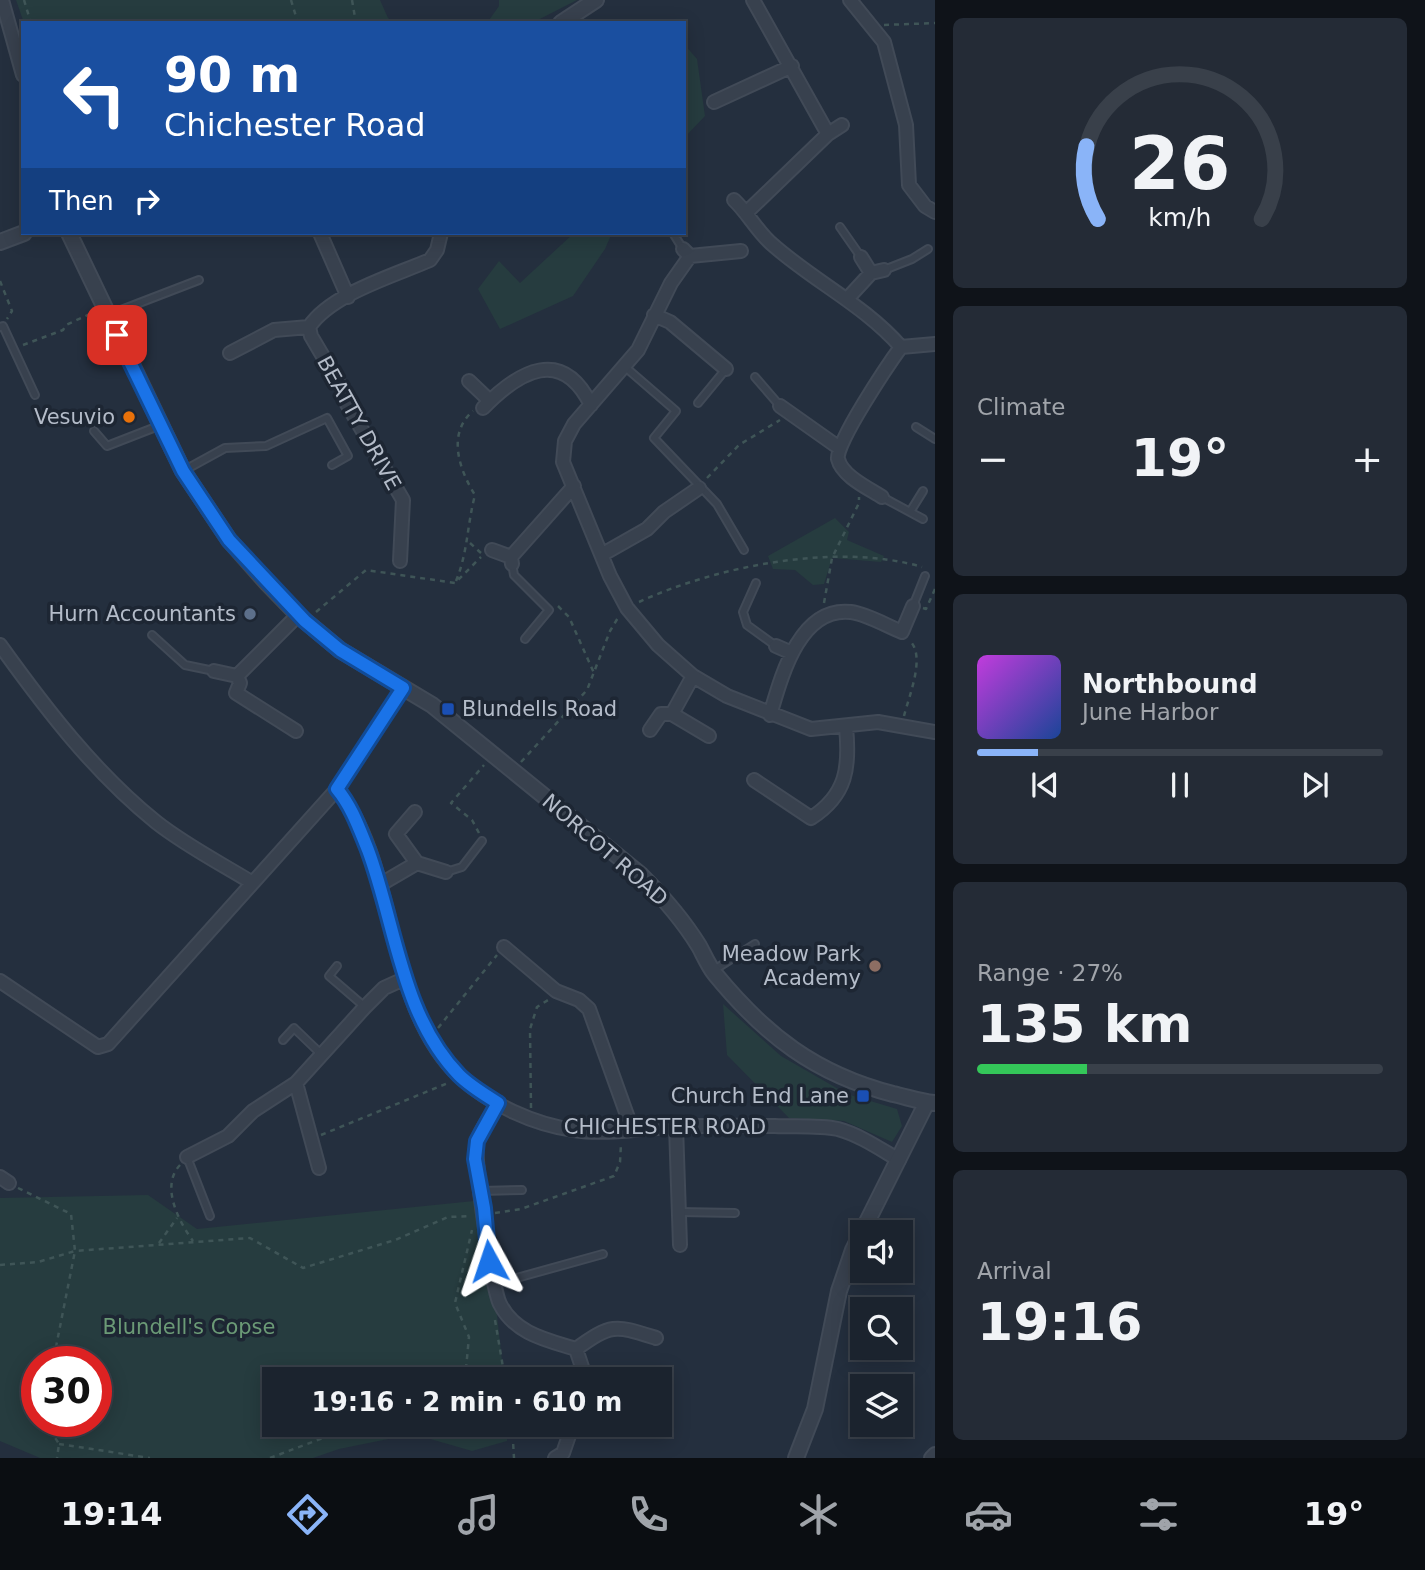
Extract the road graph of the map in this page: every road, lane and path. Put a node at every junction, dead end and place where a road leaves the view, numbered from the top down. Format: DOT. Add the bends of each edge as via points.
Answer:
graph roads {
  1 [pos="2,0"];
  2 [pos="24,0"];
  3 [pos="291,0"];
  4 [pos="352,0"];
  5 [pos="596,0"];
  6 [pos="850,0"];
  7 [pos="756,1"];
  8 [pos="30,21"];
  9 [pos="297,21"];
  10 [pos="356,21"];
  11 [pos="564,21"];
  12 [pos="935,23"];
  13 [pos="870,25"];
  14 [pos="792,65"];
  15 [pos="21,68"];
  16 [pos="714,102"];
  17 [pos="842,125"];
  18 [pos="828,134"];
  19 [pos="734,200"];
  20 [pos="747,212"];
  21 [pos="935,212"];
  22 [pos="840,227"];
  23 [pos="21,234"];
  24 [pos="70,235"];
  25 [pos="321,235"];
  26 [pos="441,235"];
  27 [pos="674,235"];
  28 [pos="0,242"];
  29 [pos="928,249"];
  30 [pos="741,251"];
  31 [pos="687,252"];
  32 [pos="862,257"];
  33 [pos="884,270"];
  34 [pos="870,273"];
  35 [pos="198,280"];
  36 [pos="0,281"];
  37 [pos="348,297"];
  38 [pos="848,298"];
  39 [pos="105,312"];
  40 [pos="654,315"];
  41 [pos="1,326"];
  42 [pos="309,327"];
  43 [pos="935,344"];
  44 [pos="901,347"];
  45 [pos="14,349"];
  46 [pos="230,353"];
  47 [pos="624,366"];
  48 [pos="726,369"];
  49 [pos="755,377"];
  50 [pos="469,381"];
  51 [pos="35,395"];
  52 [pos="698,403"];
  53 [pos="486,405"];
  54 [pos="591,405"];
  55 [pos="785,410"];
  56 [pos="160,425"];
  57 [pos="916,427"];
  58 [pos="94,431"];
  59 [pos="935,439"];
  60 [pos="838,447"];
  61 [pos="332,464"];
  62 [pos="183,471"];
  63 [pos="574,486"];
  64 [pos="699,488"];
  65 [pos="861,490"];
  66 [pos="923,491"];
  67 [pos="882,497"];
  68 [pos="910,512"];
  69 [pos="923,519"];
  70 [pos="469,541"];
  71 [pos="492,550"];
  72 [pos="744,550"];
  73 [pos="603,554"];
  74 [pos="832,558"];
  75 [pos="400,561"];
  76 [pos="512,561"];
  77 [pos="924,567"];
  78 [pos="925,576"];
  79 [pos="455,583"];
  80 [pos="756,583"];
  81 [pos="935,589"];
  82 [pos="550,599"];
  83 [pos="912,606"];
  84 [pos="627,608"];
  85 [pos="828,616"];
  86 [pos="302,618"];
  87 [pos="902,632"];
  88 [pos="152,635"];
  89 [pos="525,639"];
  90 [pos="0,645"];
  91 [pos="776,646"];
  92 [pos="792,653"];
  93 [pos="214,671"];
  94 [pos="594,673"];
  95 [pos="237,676"];
  96 [pos="693,676"];
  97 [pos="403,688"];
  98 [pos="672,714"];
  99 [pos="770,715"];
  100 [pos="902,726"];
  101 [pos="846,727"];
  102 [pos="650,730"];
  103 [pos="296,731"];
  104 [pos="935,732"];
  105 [pos="709,736"];
  106 [pos="492,754"];
  107 [pos="513,771"];
  108 [pos="754,780"];
  109 [pos="337,789"];
  110 [pos="415,812"];
  111 [pos="482,841"];
  112 [pos="417,863"];
  113 [pos="446,872"];
  114 [pos="251,882"];
  115 [pos="381,884"];
  116 [pos="755,944"];
  117 [pos="504,947"];
  118 [pos="337,965"];
  119 [pos="712,971"];
  120 [pos="405,978"];
  121 [pos="0,981"];
  122 [pos="556,991"];
  123 [pos="365,1007"];
  124 [pos="430,1038"];
  125 [pos="283,1040"];
  126 [pos="320,1053"];
  127 [pos="461,1078"];
  128 [pos="296,1083"];
  129 [pos="498,1103"];
  130 [pos="931,1103"];
  131 [pos="530,1118"];
  132 [pos="676,1126"];
  133 [pos="627,1130"];
  134 [pos="311,1139"];
  135 [pos="187,1157"];
  136 [pos="899,1160"];
  137 [pos="319,1168"];
  138 [pos="4,1180"];
  139 [pos="522,1190"];
  140 [pos="481,1191"];
  141 [pos="485,1211"];
  142 [pos="678,1212"];
  143 [pos="735,1213"];
  144 [pos="210,1216"];
  145 [pos="177,1218"];
  146 [pos="473,1227"];
  147 [pos="193,1241"];
  148 [pos="159,1243"];
  149 [pos="680,1245"];
  150 [pos="75,1251"];
  151 [pos="603,1254"];
  152 [pos="0,1265"];
  153 [pos="495,1284"];
  154 [pos="500,1305"];
  155 [pos="656,1338"];
  156 [pos="56,1346"];
  157 [pos="576,1349"];
  158 [pos="466,1367"];
  159 [pos="503,1367"];
  160 [pos="582,1367"];
  161 [pos="54,1437"];
  162 [pos="326,1437"];
  163 [pos="513,1437"];
  164 [pos="569,1437"];
  165 [pos="58,1444"];
  166 [pos="935,1454"];
  167 [pos="57,1458"];
  168 [pos="150,1458"];
  169 [pos="270,1458"];
  170 [pos="514,1458"];
  171 [pos="555,1458"];
  172 [pos="796,1458"];
  173 [pos="931,1458"];
  1 -- 15 [label="street"];
  2 -- 8 [label="path"];
  3 -- 9 [label="path"];
  4 -- 10 [label="path"];
  5 -- 11 [label="street"];
  6 -- 13 [label="street"];
  7 -- 14 [label="street"];
  12 -- 13 [label="path"];
  13 -- 21 [label="street" via="884,42 906,125 909,185"];
  14 -- 16 [label="street"];
  14 -- 18 [label="street"];
  17 -- 18 [label="street"];
  18 -- 20 [label="street"];
  19 -- 20 [label="street"];
  20 -- 38 [label="street" via="771,244"];
  22 -- 32 [label="lane"];
  23 -- 28 [label="street"];
  24 -- 39 [label="street, NORCOT ROAD"];
  25 -- 37 [label="street"];
  26 -- 37 [label="street" via="430,260"];
  27 -- 31 [label="lane"];
  29 -- 33 [label="lane"];
  30 -- 31 [label="street"];
  31 -- 40 [label="street"];
  32 -- 34 [label="street"];
  33 -- 34 [label="street"];
  34 -- 38 [label="street"];
  35 -- 39 [label="lane"];
  36 -- 41 [label="path" via="12,311"];
  37 -- 42 [label="street" via="318,313"];
  38 -- 44 [label="street"];
  39 -- 45 [label="path"];
  39 -- 56 [label="street, NORCOT ROAD"];
  40 -- 47 [label="street" via="638,350"];
  40 -- 48 [label="street" via="670,322"];
  41 -- 45 [label="lane"];
  42 -- 46 [label="street" via="274,330"];
  42 -- 75 [label="street, BEATTY DRIVE" via="403,500"];
  43 -- 44 [label="street"];
  44 -- 60 [label="street"];
  45 -- 51 [label="lane"];
  47 -- 54 [label="street"];
  47 -- 64 [label="lane" via="677,411 654,438"];
  48 -- 52 [label="lane"];
  49 -- 55 [label="lane"];
  50 -- 53 [label="street"];
  53 -- 54 [label="street" via="517,379 541,368 555,368 583,388"];
  53 -- 70 [label="path" via="470,412 460,433 457,456 475,495 466,528"];
  54 -- 63 [label="street" via="565,441 562,462"];
  55 -- 60 [label="street"];
  55 -- 64 [label="path" via="739,445"];
  56 -- 58 [label="lane" via="107,446"];
  56 -- 62 [label="street, NORCOT ROAD"];
  57 -- 59 [label="lane"];
  60 -- 65 [label="street" via="837,458"];
  61 -- 62 [label="lane" via="348,456 327,418 266,446 225,448"];
  62 -- 86 [label="street, NORCOT ROAD" via="229,540"];
  63 -- 73 [label="street"];
  63 -- 76 [label="street"];
  64 -- 72 [label="lane" via="716,504"];
  64 -- 73 [label="street" via="647,529"];
  65 -- 67 [label="street"];
  65 -- 74 [label="path"];
  66 -- 68 [label="lane"];
  67 -- 68 [label="lane"];
  68 -- 69 [label="lane"];
  70 -- 79 [label="path"];
  70 -- 79 [label="path" via="483,555"];
  71 -- 76 [label="street"];
  73 -- 84 [label="street"];
  74 -- 77 [label="path" via="890,557"];
  74 -- 84 [label="path" via="740,566 676,585"];
  74 -- 85 [label="path" via="824,607"];
  76 -- 89 [label="lane" via="514,575 550,610"];
  78 -- 83 [label="lane"];
  79 -- 86 [label="path" via="366,570"];
  80 -- 91 [label="lane" via="743,612 747,625"];
  81 -- 83 [label="path" via="926,609"];
  82 -- 94 [label="path" via="569,617"];
  83 -- 87 [label="street"];
  84 -- 94 [label="path" via="610,631"];
  84 -- 96 [label="street" via="658,645"];
  85 -- 87 [label="street" via="851,612"];
  85 -- 92 [label="street" via="810,627"];
  86 -- 95 [label="street"];
  86 -- 97 [label="street, NORCOT ROAD" via="340,650"];
  87 -- 100 [label="path" via="915,646 917,662"];
  88 -- 93 [label="lane" via="184,665"];
  90 -- 114 [label="street" via="46,709 109,781 158,823"];
  91 -- 92 [label="street"];
  92 -- 99 [label="street"];
  93 -- 95 [label="street"];
  94 -- 107 [label="path" via="587,690"];
  95 -- 103 [label="street" via="236,693"];
  96 -- 98 [label="street"];
  96 -- 99 [label="street"];
  97 -- 106 [label="street, NORCOT ROAD" via="432,705"];
  97 -- 109 [label="street"];
  98 -- 102 [label="street" via="661,713"];
  98 -- 105 [label="street"];
  99 -- 101 [label="street" via="811,729"];
  100 -- 101 [label="street" via="878,722"];
  100 -- 104 [label="street"];
  101 -- 108 [label="street" via="847,769 831,806 810,824"];
  106 -- 107 [label="street, NORCOT ROAD"];
  106 -- 111 [label="path" via="452,803 472,820"];
  107 -- 119 [label="street, NORCOT ROAD" via="669,903"];
  109 -- 114 [label="street"];
  109 -- 115 [label="street, CHICHESTER ROAD" via="351,805"];
  110 -- 112 [label="street" via="396,834"];
  111 -- 113 [label="lane" via="462,867"];
  112 -- 113 [label="street"];
  112 -- 115 [label="street"];
  114 -- 121 [label="street" via="108,1044 98,1047"];
  115 -- 120 [label="street, CHICHESTER ROAD"];
  116 -- 119 [label="lane"];
  117 -- 122 [label="street"];
  117 -- 124 [label="path"];
  118 -- 123 [label="lane" via="329,976"];
  119 -- 130 [label="street, NORCOT ROAD" via="755,1020 794,1052 832,1073"];
  120 -- 123 [label="street" via="384,988"];
  120 -- 124 [label="street, CHICHESTER ROAD"];
  122 -- 131 [label="path" via="537,1007 530,1029"];
  122 -- 133 [label="street" via="589,1009"];
  123 -- 126 [label="street"];
  124 -- 127 [label="street, CHICHESTER ROAD"];
  125 -- 126 [label="lane" via="294,1028"];
  126 -- 128 [label="street"];
  127 -- 129 [label="street, CHICHESTER ROAD"];
  127 -- 134 [label="path"];
  128 -- 134 [label="street"];
  128 -- 135 [label="street" via="253,1111 228,1136"];
  129 -- 131 [label="street, CHICHESTER ROAD"];
  129 -- 140 [label="street" via="477,1141"];
  130 -- 136 [label="street"];
  131 -- 133 [label="street, CHICHESTER ROAD" via="576,1131"];
  132 -- 133 [label="street, CHICHESTER ROAD"];
  132 -- 136 [label="street, CHICHESTER ROAD" via="838,1129"];
  132 -- 142 [label="street"];
  133 -- 141 [label="path" via="614,1176 521,1209"];
  134 -- 137 [label="street"];
  135 -- 144 [label="lane"];
  135 -- 145 [label="path" via="174,1171 172,1205"];
  136 -- 172 [label="street" via="853,1250 839,1291 815,1409"];
  138 -- 150 [label="path" via="71,1214"];
  139 -- 140 [label="lane"];
  140 -- 141 [label="street"];
  141 -- 147 [label="path" via="477,1209 470,1218 448,1217 395,1240 303,1268 250,1238"];
  141 -- 153 [label="street"];
  142 -- 143 [label="lane"];
  142 -- 149 [label="street"];
  145 -- 147 [label="path"];
  145 -- 148 [label="path"];
  146 -- 158 [label="path" via="456,1303 469,1338"];
  147 -- 148 [label="path"];
  148 -- 150 [label="path"];
  150 -- 152 [label="path" via="38,1262"];
  150 -- 156 [label="path"];
  151 -- 153 [label="lane"];
  153 -- 154 [label="street"];
  154 -- 157 [label="street" via="528,1335"];
  154 -- 159 [label="path" via="493,1307"];
  155 -- 157 [label="street" via="618,1326 597,1333"];
  157 -- 160 [label="street"];
  161 -- 165 [label="path"];
  162 -- 169 [label="path"];
  163 -- 170 [label="path"];
  164 -- 171 [label="street" via="564,1453"];
  165 -- 167 [label="path"];
  165 -- 168 [label="path"];
  166 -- 173 [label="street"];
}
